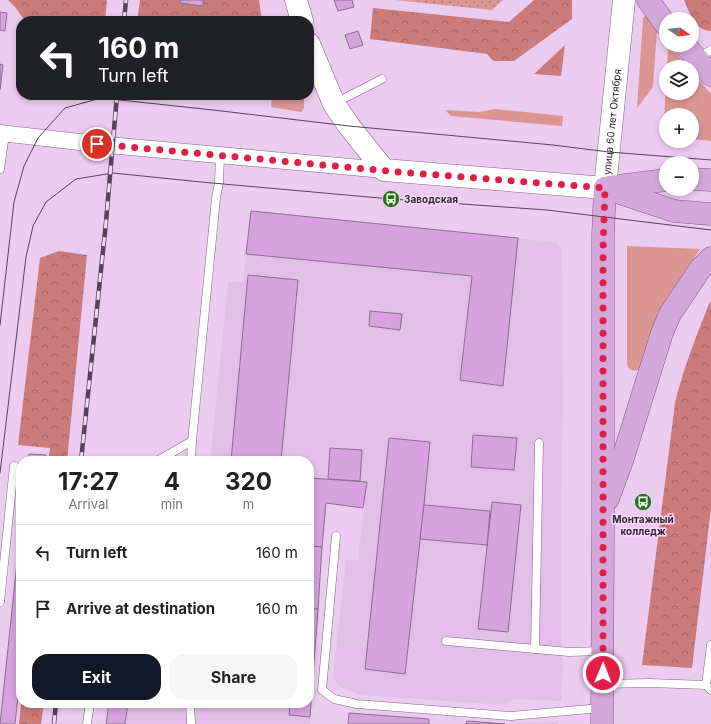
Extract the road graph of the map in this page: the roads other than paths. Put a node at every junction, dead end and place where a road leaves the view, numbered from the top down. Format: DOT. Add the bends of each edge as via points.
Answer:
graph roads {
  1 [pos="296,0"];
  2 [pos="624,0"];
  3 [pos="648,0"];
  4 [pos="659,15"];
  5 [pos="301,16"];
  6 [pos="314,56"];
  7 [pos="382,79"];
  8 [pos="334,104"];
  9 [pos="3,134"];
  10 [pos="220,155"];
  11 [pos="0,169"];
  12 [pos="384,170"];
  13 [pos="699,179"];
  14 [pos="711,180"];
  15 [pos="659,181"];
  16 [pos="605,188"];
  17 [pos="711,214"];
  18 [pos="711,258"];
  19 [pos="192,441"];
  20 [pos="539,443"];
  21 [pos="165,456"];
  22 [pos="191,456"];
  23 [pos="14,466"];
  24 [pos="603,511"];
  25 [pos="336,536"];
  26 [pos="0,602"];
  27 [pos="446,641"];
  28 [pos="711,645"];
  29 [pos="535,649"];
  30 [pos="603,651"];
  31 [pos="602,684"];
  32 [pos="708,688"];
  33 [pos="89,708"];
  34 [pos="190,708"];
  35 [pos="602,716"];
  36 [pos="87,724"];
  37 [pos="191,724"];
  1 -- 5 [label="main road"];
  2 -- 16 [label="main road, улица 60 лет Октября"];
  3 -- 4 [label="main road"];
  6 -- 8 [label="main road"];
  7 -- 8 [label="lane"];
  8 -- 12 [label="main road"];
  9 -- 10 [label="street"];
  9 -- 11 [label="lane"];
  10 -- 12 [label="street"];
  10 -- 19 [label="lane"];
  12 -- 16 [label="main road"];
  13 -- 14 [label="main road"];
  15 -- 16 [label="main road"];
  16 -- 17 [label="main road" via="674,211"];
  16 -- 24 [label="main road, улица 60 лет Октября"];
  18 -- 24 [label="main road" via="701,268 670,314"];
  19 -- 21 [label="lane"];
  19 -- 22 [label="lane"];
  20 -- 29 [label="lane"];
  23 -- 26 [label="lane"];
  24 -- 30 [label="main road, улица 60 лет Октября"];
  25 -- 35 [label="lane" via="322,690 334,698 357,704 511,716"];
  27 -- 29 [label="lane"];
  28 -- 32 [label="lane"];
  29 -- 30 [label="lane"];
  30 -- 31 [label="main road, улица 60 лет Октября"];
  31 -- 32 [label="lane" via="650,683"];
  31 -- 35 [label="main road, улица 60 лет Октября"];
  33 -- 36 [label="lane"];
  34 -- 37 [label="lane"];
}
